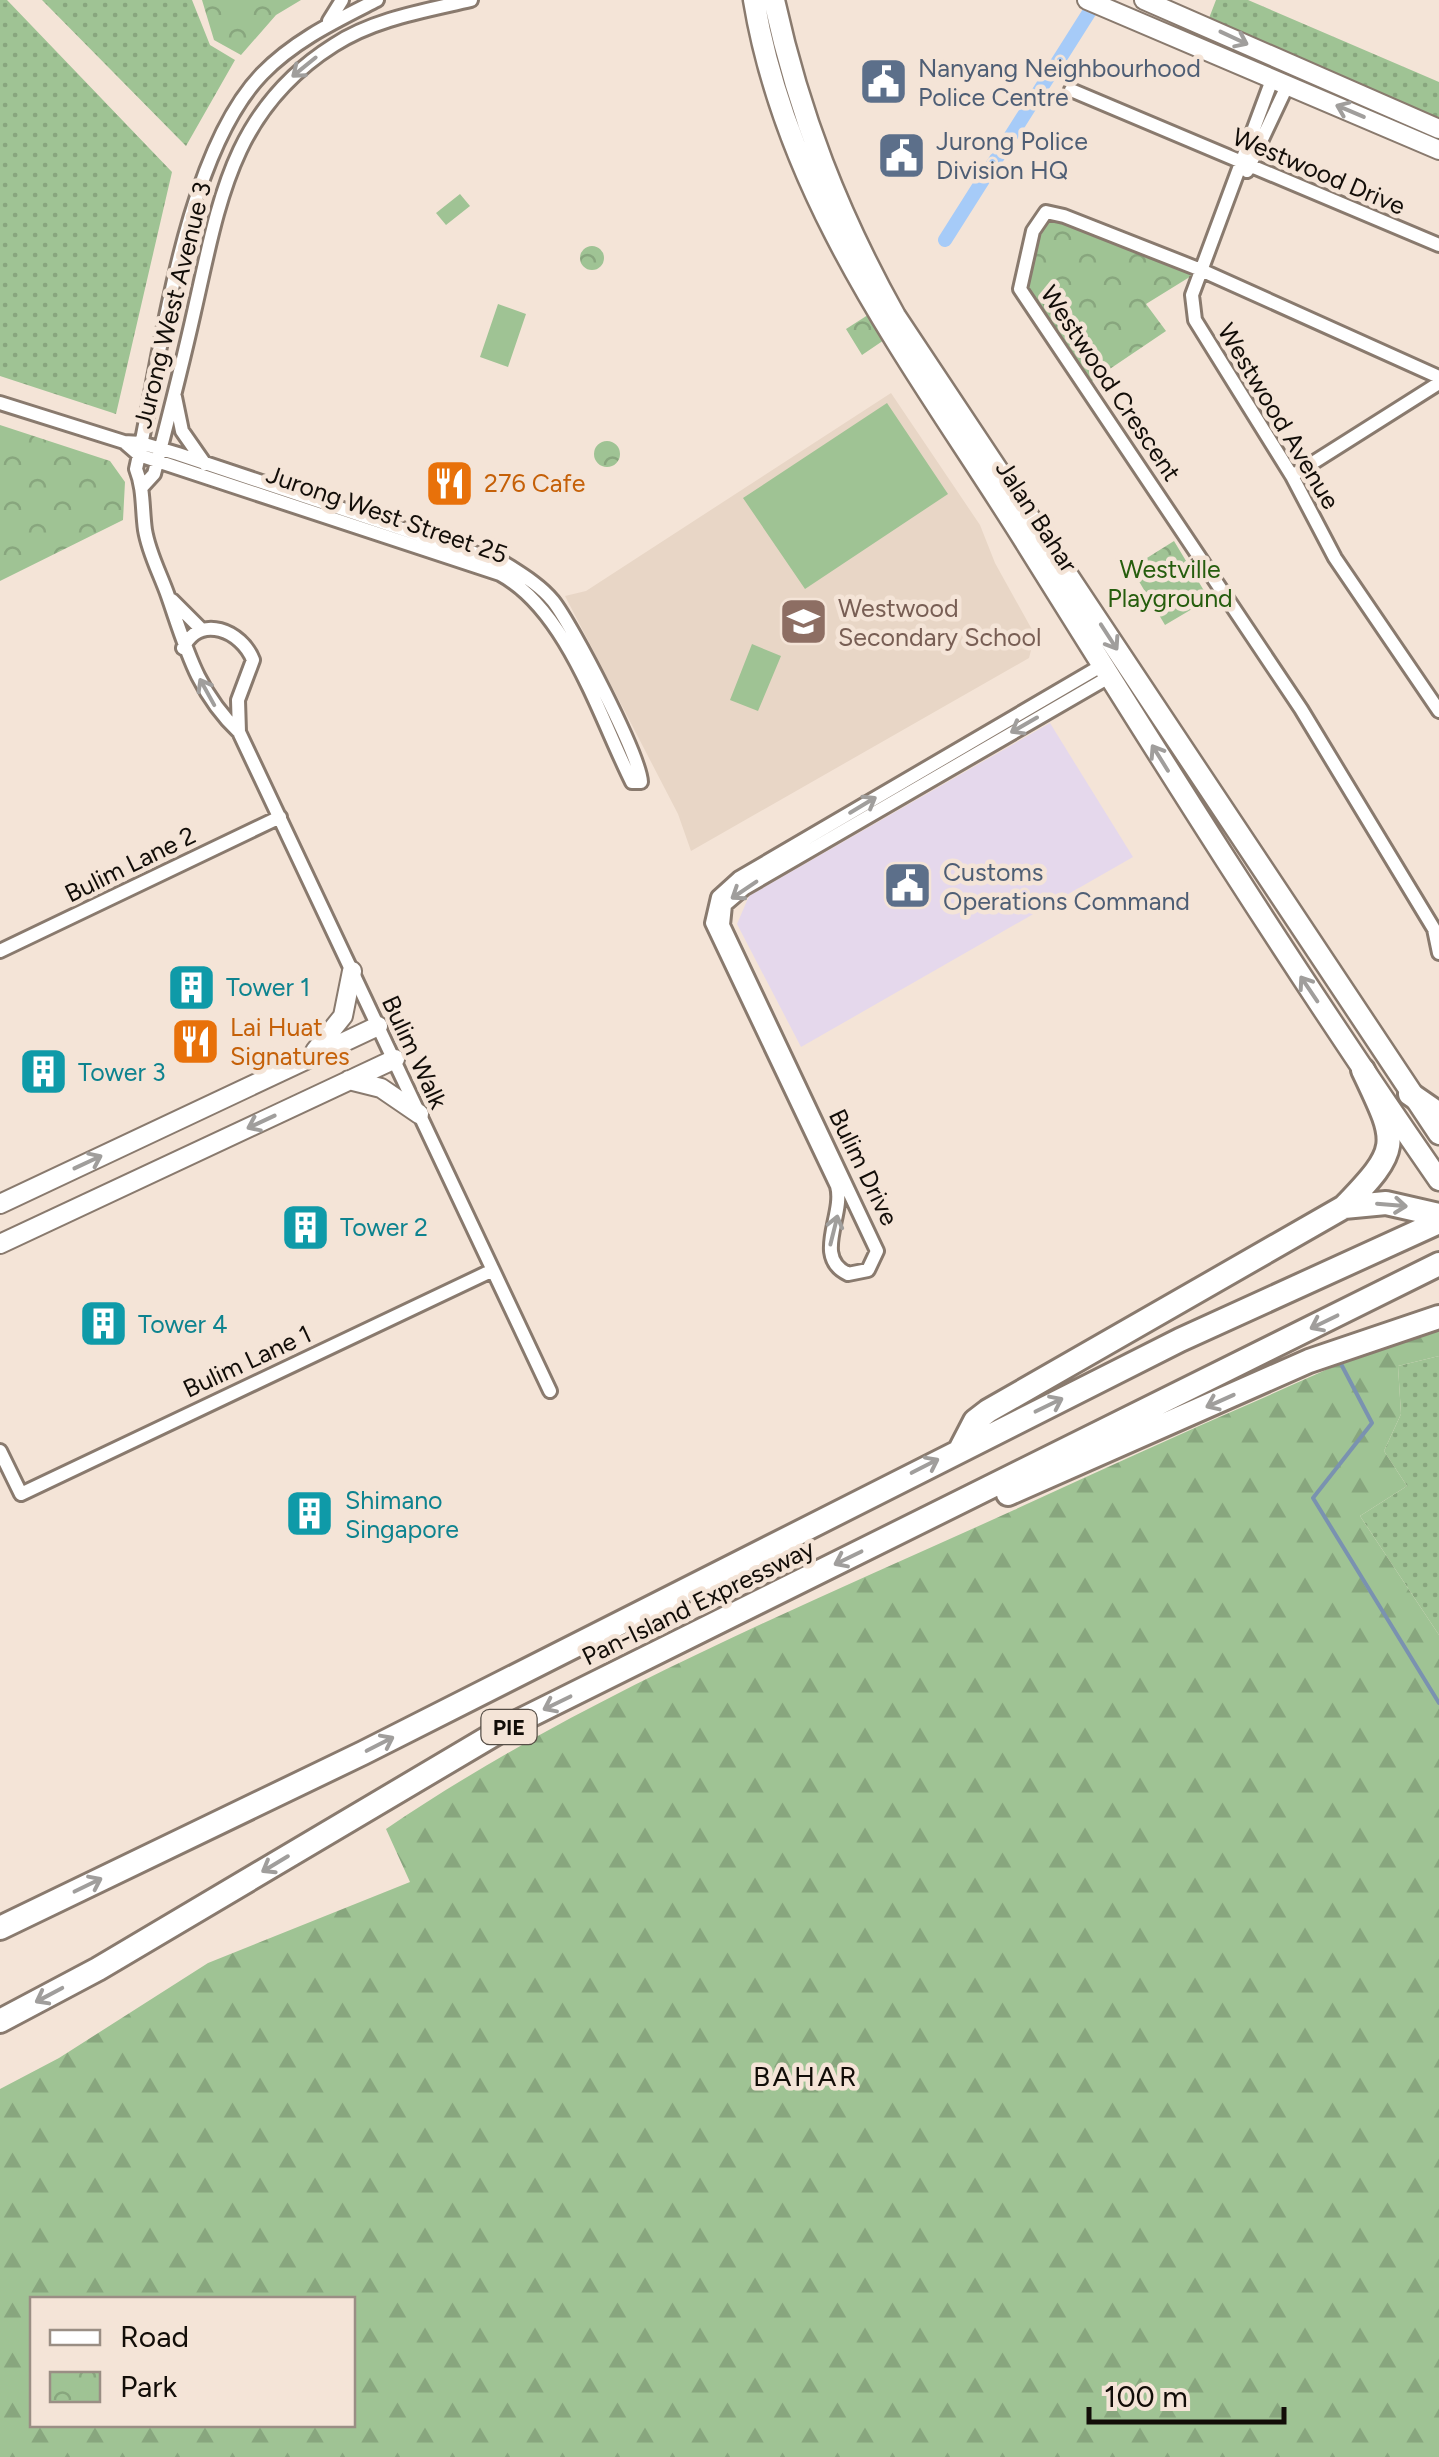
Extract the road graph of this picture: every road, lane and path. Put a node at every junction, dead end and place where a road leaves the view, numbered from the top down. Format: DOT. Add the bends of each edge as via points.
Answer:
graph roads {
  1 [pos="342,0"];
  2 [pos="380,0"];
  3 [pos="470,0"];
  4 [pos="774,0"];
  5 [pos="786,0"];
  6 [pos="1087,0"];
  7 [pos="1144,0"];
  8 [pos="753,7"];
  9 [pos="389,20"];
  10 [pos="327,24"];
  11 [pos="780,28"];
  12 [pos="1280,81"];
  13 [pos="1071,90"];
  14 [pos="1439,129"];
  15 [pos="1439,150"];
  16 [pos="1245,164"];
  17 [pos="1439,246"];
  18 [pos="1200,270"];
  19 [pos="1439,380"];
  20 [pos="175,395"];
  21 [pos="0,402"];
  22 [pos="140,449"];
  23 [pos="159,455"];
  24 [pos="207,465"];
  25 [pos="1292,476"];
  26 [pos="143,486"];
  27 [pos="168,594"];
  28 [pos="202,630"];
  29 [pos="182,648"];
  30 [pos="1105,672"];
  31 [pos="1439,711"];
  32 [pos="239,732"];
  33 [pos="280,817"];
  34 [pos="1230,826"];
  35 [pos="1213,844"];
  36 [pos="1437,928"];
  37 [pos="0,951"];
  38 [pos="1439,953"];
  39 [pos="352,971"];
  40 [pos="378,1026"];
  41 [pos="308,1058"];
  42 [pos="395,1059"];
  43 [pos="1363,1070"];
  44 [pos="349,1080"];
  45 [pos="1410,1094"];
  46 [pos="420,1114"];
  47 [pos="1439,1114"];
  48 [pos="1439,1134"];
  49 [pos="1439,1180"];
  50 [pos="0,1204"];
  51 [pos="1344,1206"];
  52 [pos="1439,1215"];
  53 [pos="1439,1222"];
  54 [pos="0,1244"];
  55 [pos="1439,1264"];
  56 [pos="493,1270"];
  57 [pos="1439,1302"];
  58 [pos="1439,1317"];
  59 [pos="1396,1328"];
  60 [pos="550,1392"];
  61 [pos="961,1448"];
  62 [pos="0,1451"];
  63 [pos="935,1514"];
  64 [pos="0,1928"];
  65 [pos="0,2022"];
  1 -- 10 [label="street"];
  2 -- 9 [label="street"];
  2 -- 10 [label="street, Jurong West Avenue 3"];
  3 -- 9 [label="street, Jurong West Avenue 3"];
  4 -- 11 [label="main road, Jalan Bahar"];
  5 -- 11 [label="main road"];
  6 -- 12 [label="street"];
  7 -- 14 [label="street, one-way"];
  8 -- 30 [label="main road, Jalan Bahar" via="790,131 846,260"];
  9 -- 20 [label="street, Jurong West Avenue 3, one-way" via="298,71 245,135 215,213"];
  10 -- 22 [label="street, Jurong West Avenue 3" via="260,76 204,170"];
  11 -- 34 [label="main road, Jalan Bahar, one-way" via="825,177 895,316"];
  15 -- 12 [label="street, one-way"];
  12 -- 16 [label="street, Westwood Avenue"];
  13 -- 16 [label="street, Westwood Drive"];
  16 -- 17 [label="street, Westwood Drive"];
  16 -- 18 [label="street, Westwood Avenue"];
  18 -- 19 [label="street, Westwood Crescent"];
  18 -- 25 [label="street, Westwood Avenue" via="1192,295 1195,320"];
  18 -- 36 [label="street, Westwood Crescent" via="1046,212 1033,231 1019,280"];
  19 -- 25 [label="street"];
  20 -- 23 [label="street, Jurong West Avenue 3"];
  20 -- 24 [label="street" via="182,431"];
  21 -- 22 [label="street, Jurong West Street 25"];
  22 -- 23 [label="street, Jurong West Street 25"];
  22 -- 26 [label="street, Bulim Walk" via="136,469"];
  23 -- 24 [label="street, Jurong West Street 25"];
  23 -- 24 [label="street, Jurong West Street 25" via="517,583 553,622 632,782 641,782 563,616 530,580 504,564"];
  23 -- 26 [label="street"];
  25 -- 31 [label="street, Westwood Avenue" via="1335,558"];
  26 -- 27 [label="street, Bulim Walk" via="153,563"];
  27 -- 28 [label="street, Bulim Walk"];
  27 -- 29 [label="street, Bulim Walk"];
  28 -- 29 [label="street"];
  28 -- 32 [label="street, Bulim Walk" via="226,630 246,642 253,660 238,700"];
  32 -- 29 [label="street, Bulim Walk, one-way" via="219,712"];
  30 -- 30 [label="street, Bulim Drive, one-way" via="725,906 723,925 876,1252 868,1270 848,1274 832,1259 841,1205 837,1186 712,923 718,897 740,878"];
  35 -- 30 [label="main road, Jalan Bahar, one-way"];
  32 -- 33 [label="street, Bulim Walk"];
  33 -- 37 [label="street, Bulim Lane 2"];
  33 -- 39 [label="street, Bulim Walk"];
  34 -- 35 [label="main road" via="1212,826"];
  34 -- 45 [label="main road, Jalan Bahar"];
  43 -- 35 [label="main road, Jalan Bahar, one-way"];
  36 -- 38 [label="street"];
  39 -- 40 [label="street, Bulim Walk"];
  39 -- 41 [label="street" via="342,1016"];
  40 -- 41 [label="street"];
  40 -- 42 [label="street, Bulim Walk"];
  50 -- 41 [label="street, one-way"];
  42 -- 44 [label="street"];
  42 -- 46 [label="street, Bulim Walk"];
  43 -- 49 [label="main road, Jalan Bahar"];
  43 -- 51 [label="highway" via="1390,1141 1385,1164"];
  44 -- 46 [label="street" via="381,1088"];
  44 -- 54 [label="street, one-way"];
  45 -- 47 [label="highway"];
  45 -- 48 [label="main road, Jalan Bahar"];
  46 -- 56 [label="street, Bulim Walk"];
  51 -- 52 [label="highway, one-way" via="1386,1203"];
  51 -- 61 [label="highway" via="988,1411"];
  61 -- 53 [label="highway, Pan-Island Expressway / PIE, one-way"];
  55 -- 63 [label="highway, Pan-Island Expressway / PIE, one-way"];
  56 -- 60 [label="street, Bulim Walk"];
  56 -- 62 [label="street, Bulim Lane 1" via="21,1494"];
  57 -- 59 [label="highway"];
  58 -- 59 [label="highway"];
  59 -- 63 [label="highway, one-way" via="1007,1494"];
  64 -- 61 [label="highway, Pan-Island Expressway / PIE, one-way" via="364,1752"];
  63 -- 65 [label="highway, Pan-Island Expressway / PIE, one-way" via="503,1730"];
}
